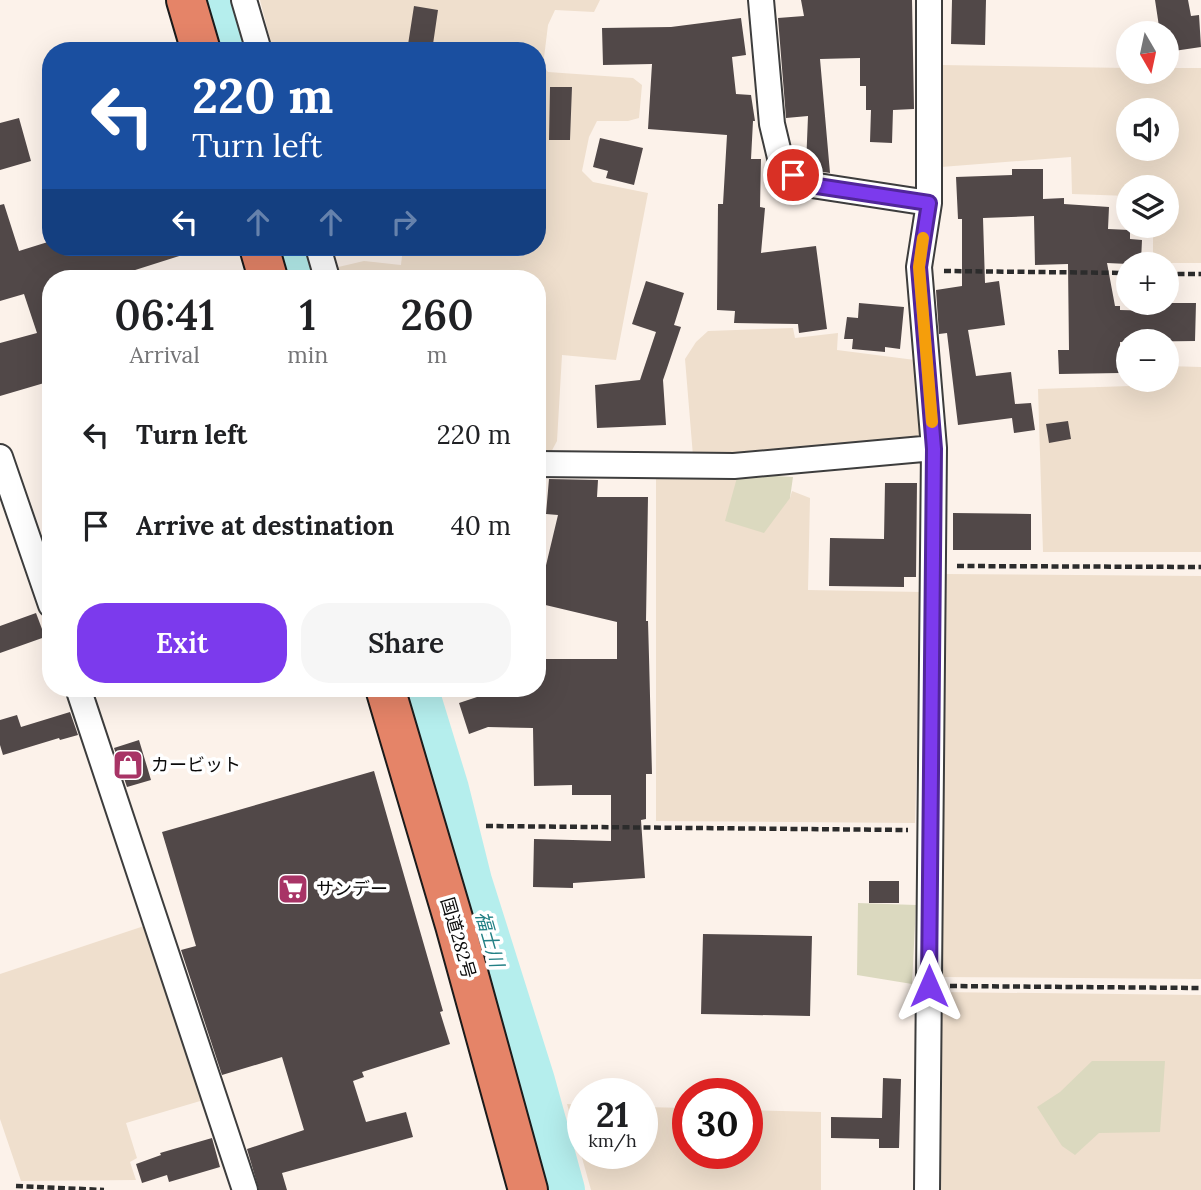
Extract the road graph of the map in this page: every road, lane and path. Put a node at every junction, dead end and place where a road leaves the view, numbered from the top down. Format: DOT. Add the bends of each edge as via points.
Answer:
graph roads {
  1 [pos="186,0"];
  2 [pos="244,0"];
  3 [pos="761,0"];
  4 [pos="929,0"];
  5 [pos="198,42"];
  6 [pos="256,42"];
  7 [pos="929,203"];
  8 [pos="919,267"];
  9 [pos="1116,274"];
  10 [pos="1179,274"];
  11 [pos="1201,274"];
  12 [pos="934,449"];
  13 [pos="0,457"];
  14 [pos="546,464"];
  15 [pos="933,566"];
  16 [pos="1201,566"];
  17 [pos="42,579"];
  18 [pos="81,697"];
  19 [pos="388,697"];
  20 [pos="486,826"];
  21 [pos="930,830"];
  22 [pos="929,986"];
  23 [pos="1201,988"];
  24 [pos="16,1186"];
  25 [pos="104,1190"];
  26 [pos="245,1190"];
  27 [pos="528,1190"];
  28 [pos="927,1190"];
  1 -- 5 [label="highway"];
  2 -- 6 [label="street"];
  3 -- 7 [label="street" via="772,124 782,166 804,184"];
  4 -- 7 [label="street"];
  7 -- 8 [label="street"];
  8 -- 9 [label="path" via="951,272"];
  8 -- 12 [label="street"];
  10 -- 11 [label="path"];
  12 -- 14 [label="street" via="734,466"];
  12 -- 15 [label="street"];
  13 -- 17 [label="street"];
  15 -- 16 [label="path"];
  15 -- 21 [label="street"];
  18 -- 26 [label="street"];
  19 -- 27 [label="highway, 国道282号"];
  20 -- 21 [label="path"];
  21 -- 22 [label="street"];
  22 -- 23 [label="path"];
  22 -- 28 [label="street"];
  24 -- 25 [label="path"];
}
